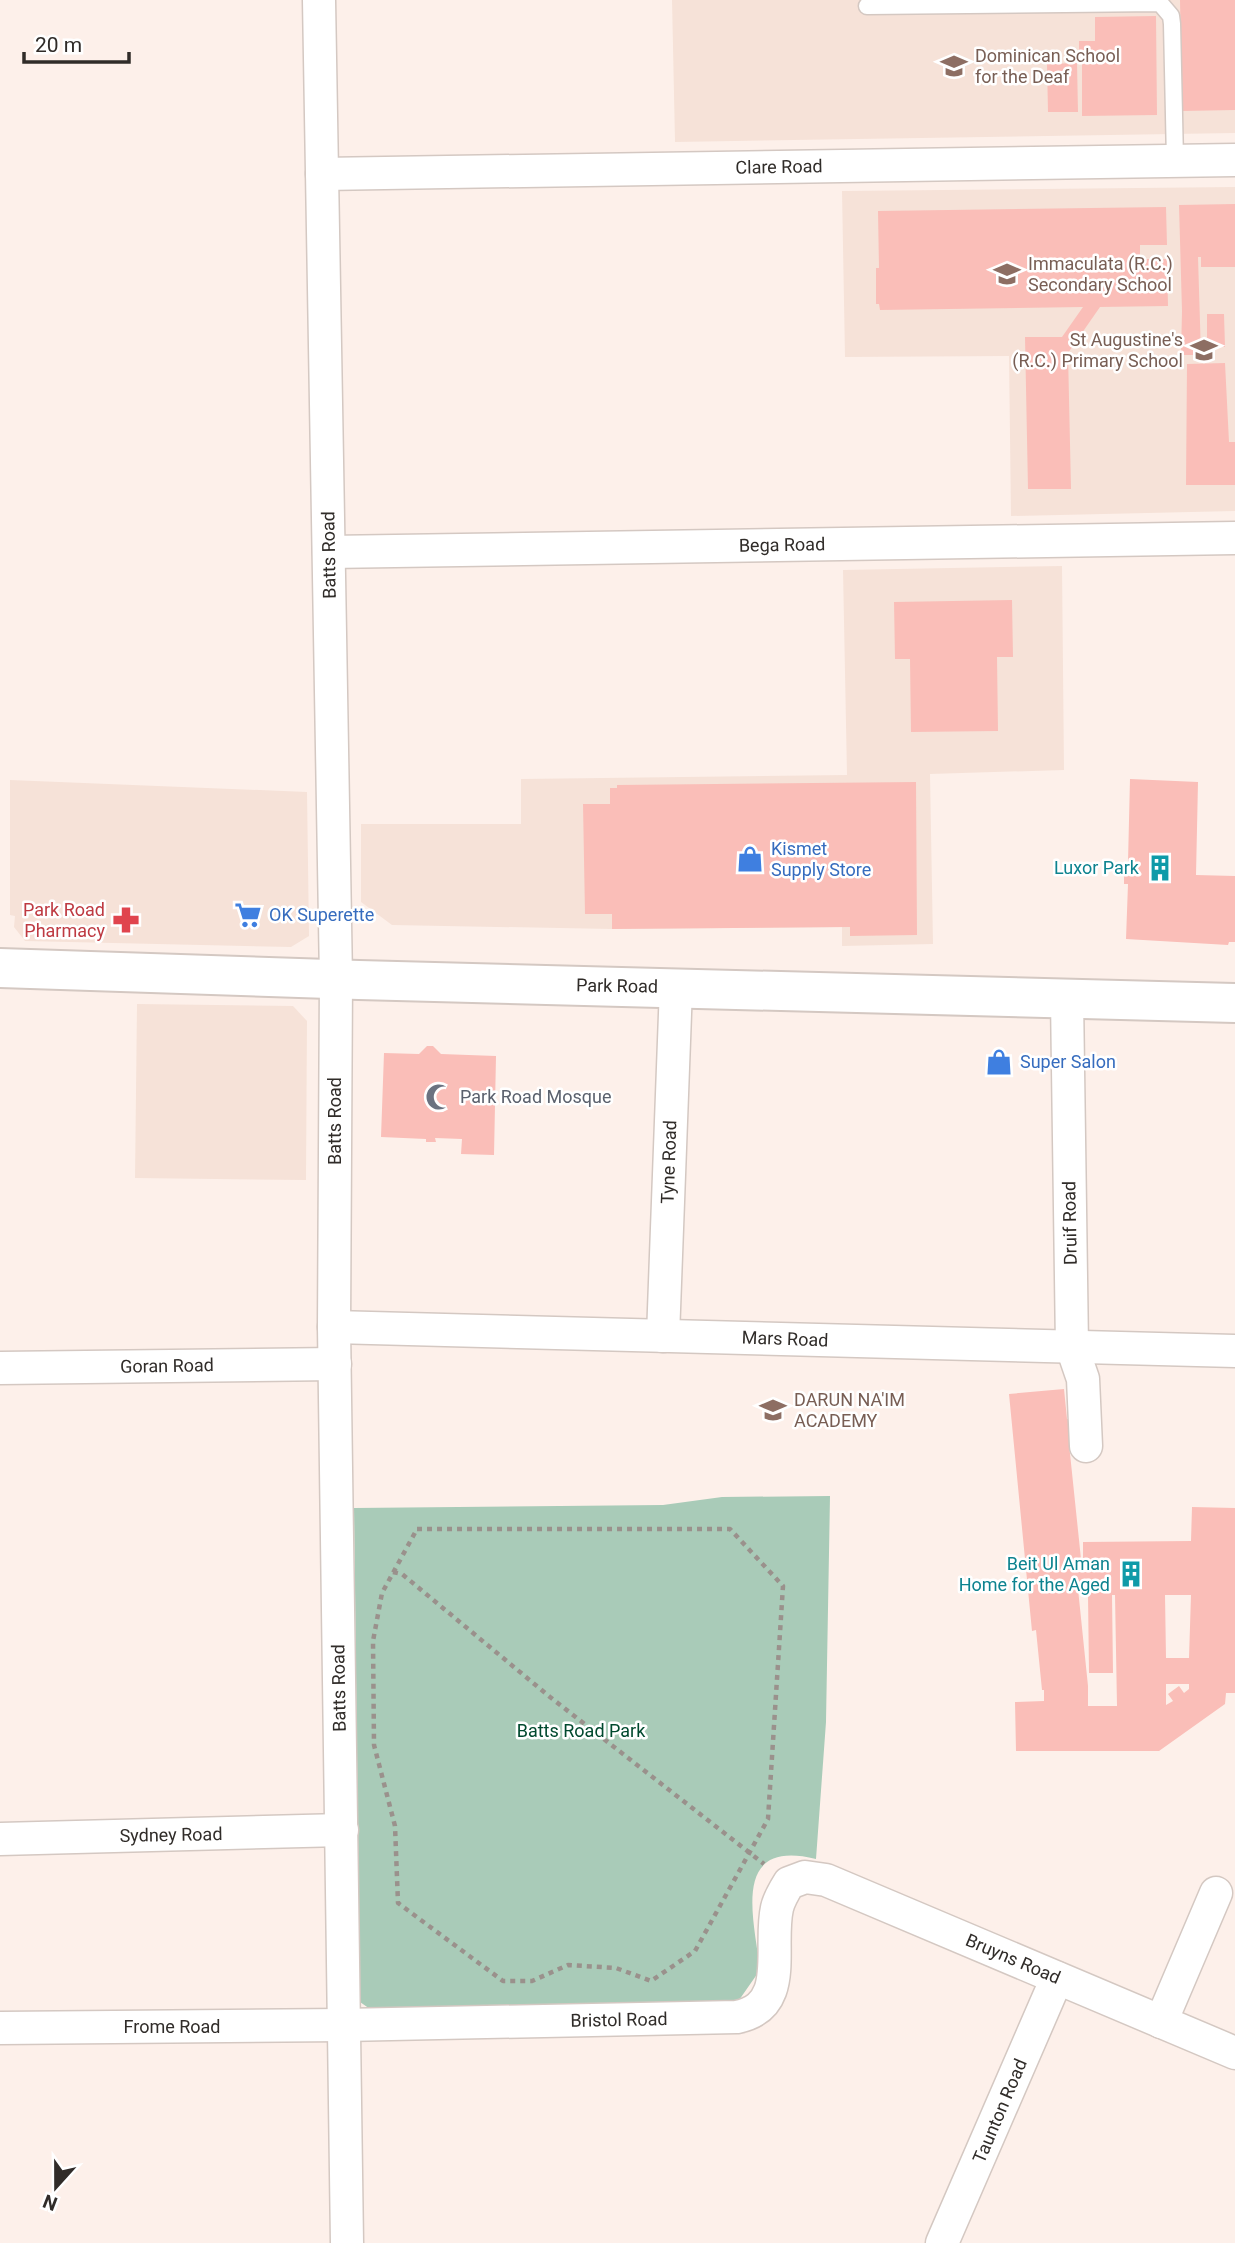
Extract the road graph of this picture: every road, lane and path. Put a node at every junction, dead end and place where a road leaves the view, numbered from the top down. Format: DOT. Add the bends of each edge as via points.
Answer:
graph roads {
  1 [pos="319,0"];
  2 [pos="867,6"];
  3 [pos="1235,160"];
  4 [pos="1175,161"];
  5 [pos="322,174"];
  6 [pos="1235,538"];
  7 [pos="329,552"];
  8 [pos="0,968"];
  9 [pos="336,979"];
  10 [pos="676,987"];
  11 [pos="1067,998"];
  12 [pos="1235,1003"];
  13 [pos="334,1327"];
  14 [pos="663,1336"];
  15 [pos="1072,1347"];
  16 [pos="1235,1351"];
  17 [pos="335,1364"];
  18 [pos="0,1368"];
  19 [pos="1086,1446"];
  20 [pos="394,1573"];
  21 [pos="342,1830"];
  22 [pos="0,1839"];
  23 [pos="749,1853"];
  24 [pos="789,1883"];
  25 [pos="1216,1893"];
  26 [pos="1057,1978"];
  27 [pos="1161,2022"];
  28 [pos="344,2025"];
  29 [pos="0,2028"];
  30 [pos="1235,2053"];
  31 [pos="347,2243"];
  32 [pos="942,2243"];
  1 -- 5 [label="street, Batts Road"];
  2 -- 4 [label="lane" via="1160,3 1172,24"];
  3 -- 4 [label="street, Clare Road"];
  4 -- 5 [label="street, Clare Road"];
  5 -- 7 [label="street, Batts Road"];
  6 -- 7 [label="street, Bega Road"];
  7 -- 9 [label="street, Batts Road"];
  8 -- 9 [label="street, Park Road"];
  9 -- 10 [label="street, Park Road"];
  9 -- 13 [label="street, Batts Road"];
  10 -- 11 [label="street, Park Road"];
  10 -- 14 [label="street, Tyne Road"];
  11 -- 12 [label="street, Park Road"];
  11 -- 15 [label="street, Druif Road"];
  13 -- 14 [label="street, Mars Road"];
  13 -- 17 [label="street, Batts Road"];
  14 -- 15 [label="street, Mars Road"];
  15 -- 16 [label="street, Mars Road"];
  15 -- 19 [label="street, Druif Road" via="1083,1379"];
  17 -- 18 [label="street, Goran Road"];
  17 -- 21 [label="street, Batts Road"];
  20 -- 23 [label="path" via="402,1574"];
  20 -- 23 [label="path" via="416,1529 730,1529 783,1586 768,1819"];
  20 -- 23 [label="path" via="383,1593 373,1641 374,1745 396,1826 398,1903 503,1981 532,1981 568,1965 616,1968 652,1981 695,1951"];
  21 -- 22 [label="street, Sydney Road"];
  21 -- 28 [label="street, Batts Road"];
  23 -- 24 [label="path"];
  24 -- 26 [label="street, Bruyns Road" via="806,1877 826,1880"];
  24 -- 28 [label="street, Bristol Road" via="777,1908 772,1985 768,1998 750,2015"];
  25 -- 27 [label="street"];
  26 -- 27 [label="street, Bruyns Road"];
  26 -- 32 [label="street, Taunton Road"];
  27 -- 30 [label="street, Bruyns Road"];
  28 -- 29 [label="street, Frome Road"];
  28 -- 31 [label="street, Batts Road"];
}
